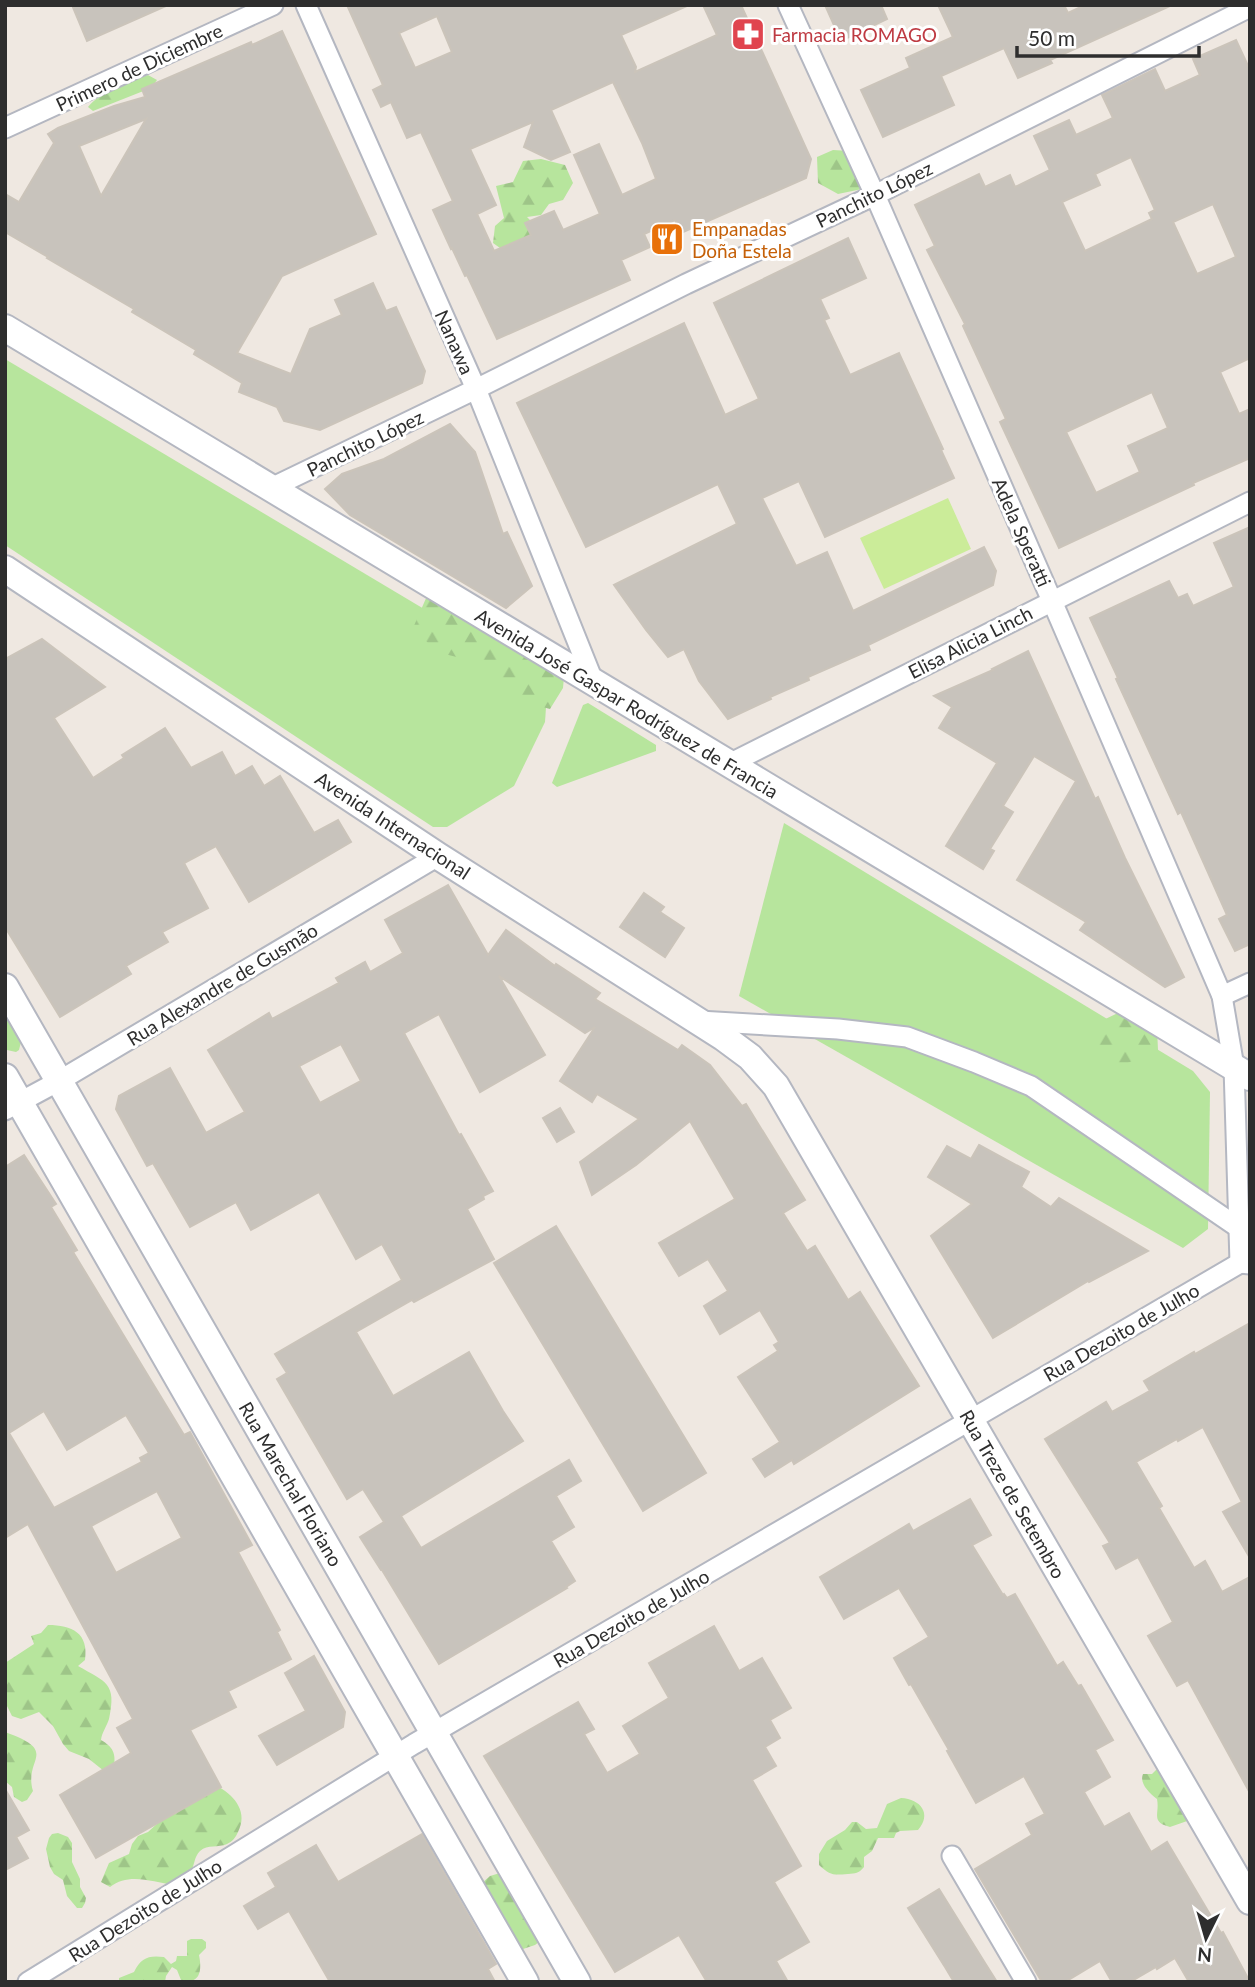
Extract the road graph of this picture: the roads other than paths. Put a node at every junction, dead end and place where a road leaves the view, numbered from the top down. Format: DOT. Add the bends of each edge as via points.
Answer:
graph roads {
  1 [pos="273,5"];
  2 [pos="306,5"];
  3 [pos="788,5"];
  4 [pos="1250,8"];
  5 [pos="5,128"];
  6 [pos="875,195"];
  7 [pos="5,328"];
  8 [pos="476,389"];
  9 [pos="271,488"];
  10 [pos="1250,502"];
  11 [pos="5,569"];
  12 [pos="1052,601"];
  13 [pos="594,683"];
  14 [pos="729,764"];
  15 [pos="438,856"];
  16 [pos="1250,983"];
  17 [pos="5,987"];
  18 [pos="1222,996"];
  19 [pos="697,1020"];
  20 [pos="1242,1072"];
  21 [pos="5,1077"];
  22 [pos="59,1081"];
  23 [pos="776,1086"];
  24 [pos="13,1106"];
  25 [pos="1239,1228"];
  26 [pos="162,1261"];
  27 [pos="1245,1264"];
  28 [pos="123,1282"];
  29 [pos="970,1420"];
  30 [pos="434,1732"];
  31 [pos="395,1756"];
  32 [pos="952,1856"];
  33 [pos="1250,1901"];
  34 [pos="571,1971"];
  35 [pos="28,1982"];
  36 [pos="526,1982"];
  37 [pos="1026,1982"];
  1 -- 5 [label="street, Primero de Diciembre"];
  2 -- 8 [label="street, Nanawa"];
  3 -- 6 [label="street, Adela Speratti"];
  4 -- 6 [label="street, Panchito López"];
  6 -- 8 [label="street, Panchito López"];
  6 -- 12 [label="street, Adela Speratti"];
  7 -- 9 [label="main road, Avenida José Gaspar Rodríguez de Francia"];
  8 -- 9 [label="street, Panchito López"];
  8 -- 13 [label="street, Nanawa"];
  9 -- 13 [label="main road, Avenida José Gaspar Rodríguez de Francia"];
  10 -- 12 [label="street, Elisa Alicia Linch"];
  11 -- 15 [label="main road, Avenida Internacional"];
  12 -- 14 [label="street, Elisa Alicia Linch"];
  12 -- 18 [label="street, Adela Speratti"];
  13 -- 14 [label="main road, Avenida José Gaspar Rodríguez de Francia"];
  14 -- 20 [label="main road, Avenida José Gaspar Rodríguez de Francia"];
  15 -- 19 [label="main road, Avenida Internacional"];
  15 -- 22 [label="street, Rua Alexandre de Gusmão"];
  16 -- 18 [label="street"];
  17 -- 22 [label="main road, Rua Marechal Floriano"];
  18 -- 20 [label="street, Adela Speratti"];
  19 -- 23 [label="main road, Avenida Internacional" via="750,1056"];
  19 -- 25 [label="street" via="907,1037 974,1062 1031,1086"];
  20 -- 25 [label="street, Adela Speratti"];
  21 -- 24 [label="main road"];
  22 -- 24 [label="street, Rua Alexandre de Gusmão"];
  22 -- 26 [label="main road, Rua Marechal Floriano"];
  23 -- 29 [label="main road, Rua Treze de Setembro"];
  24 -- 28 [label="main road"];
  25 -- 27 [label="street, Adela Speratti"];
  26 -- 28 [label="main road"];
  26 -- 30 [label="main road, Rua Marechal Floriano"];
  27 -- 29 [label="street, Rua Dezoito de Julho"];
  28 -- 31 [label="main road"];
  29 -- 30 [label="street, Rua Dezoito de Julho"];
  29 -- 33 [label="main road, Rua Treze de Setembro"];
  30 -- 31 [label="street, Rua Dezoito de Julho"];
  30 -- 34 [label="main road, Rua Marechal Floriano"];
  31 -- 35 [label="street, Rua Dezoito de Julho"];
  31 -- 36 [label="main road"];
  32 -- 37 [label="street"];
  34 -- 36 [label="main road"];
}
